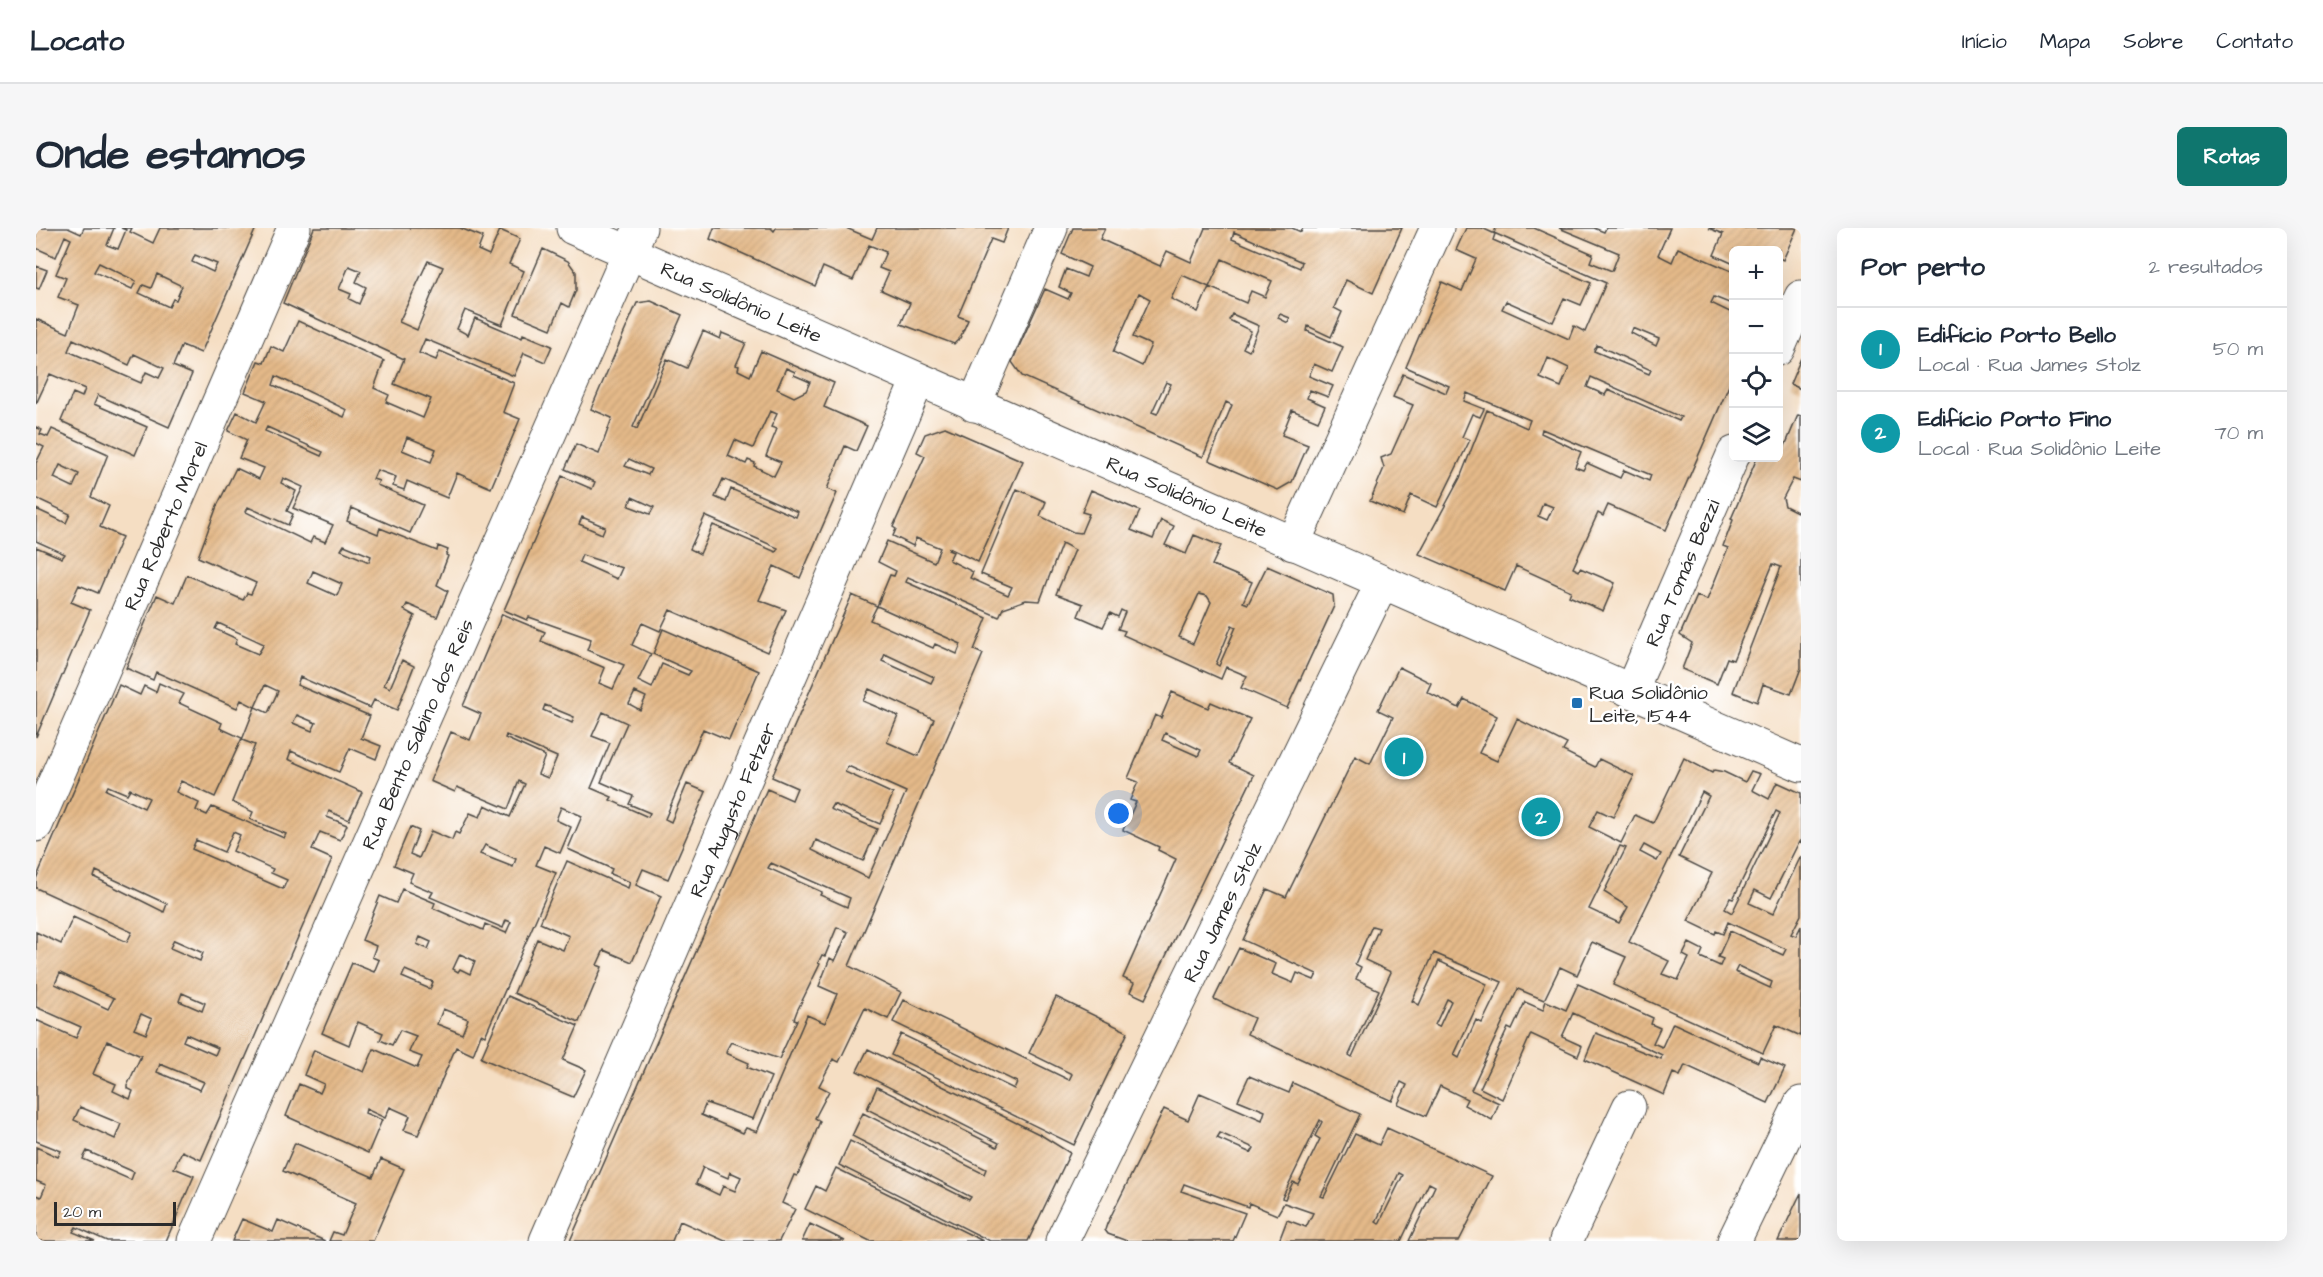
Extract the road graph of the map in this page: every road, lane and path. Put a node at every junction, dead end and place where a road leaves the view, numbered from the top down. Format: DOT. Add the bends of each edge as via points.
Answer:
graph roads {
  1 [pos="294,228"];
  2 [pos="573,228"];
  3 [pos="1051,228"];
  4 [pos="1437,228"];
  5 [pos="635,241"];
  6 [pos="1801,297"];
  7 [pos="1783,340"];
  8 [pos="918,380"];
  9 [pos="974,405"];
  10 [pos="1730,462"];
  11 [pos="1293,544"];
  12 [pos="1382,583"];
  13 [pos="1631,691"];
  14 [pos="1801,765"];
  15 [pos="36,825"];
  16 [pos="1801,1103"];
  17 [pos="1629,1107"];
  18 [pos="194,1241"];
  19 [pos="546,1241"];
  20 [pos="1062,1241"];
  21 [pos="1566,1241"];
  22 [pos="1734,1241"];
  1 -- 15 [label="street, Rua Roberto Morel"];
  2 -- 5 [label="street, Rua Solidônio Leite"];
  3 -- 9 [label="street"];
  4 -- 11 [label="street"];
  5 -- 8 [label="street, Rua Solidônio Leite"];
  5 -- 18 [label="street, Rua Bento Sabino dos Reis"];
  6 -- 7 [label="street"];
  8 -- 9 [label="street, Rua Solidônio Leite"];
  8 -- 19 [label="street, Rua Augusto Fetzer"];
  9 -- 11 [label="street, Rua Solidônio Leite"];
  10 -- 13 [label="street, Rua Tomás Bezzi"];
  11 -- 12 [label="street, Rua Solidônio Leite"];
  12 -- 13 [label="street, Rua Solidônio Leite"];
  12 -- 20 [label="street, Rua James Stolz"];
  13 -- 14 [label="street, Rua Solidônio Leite"];
  16 -- 22 [label="street"];
  17 -- 21 [label="street"];
}
